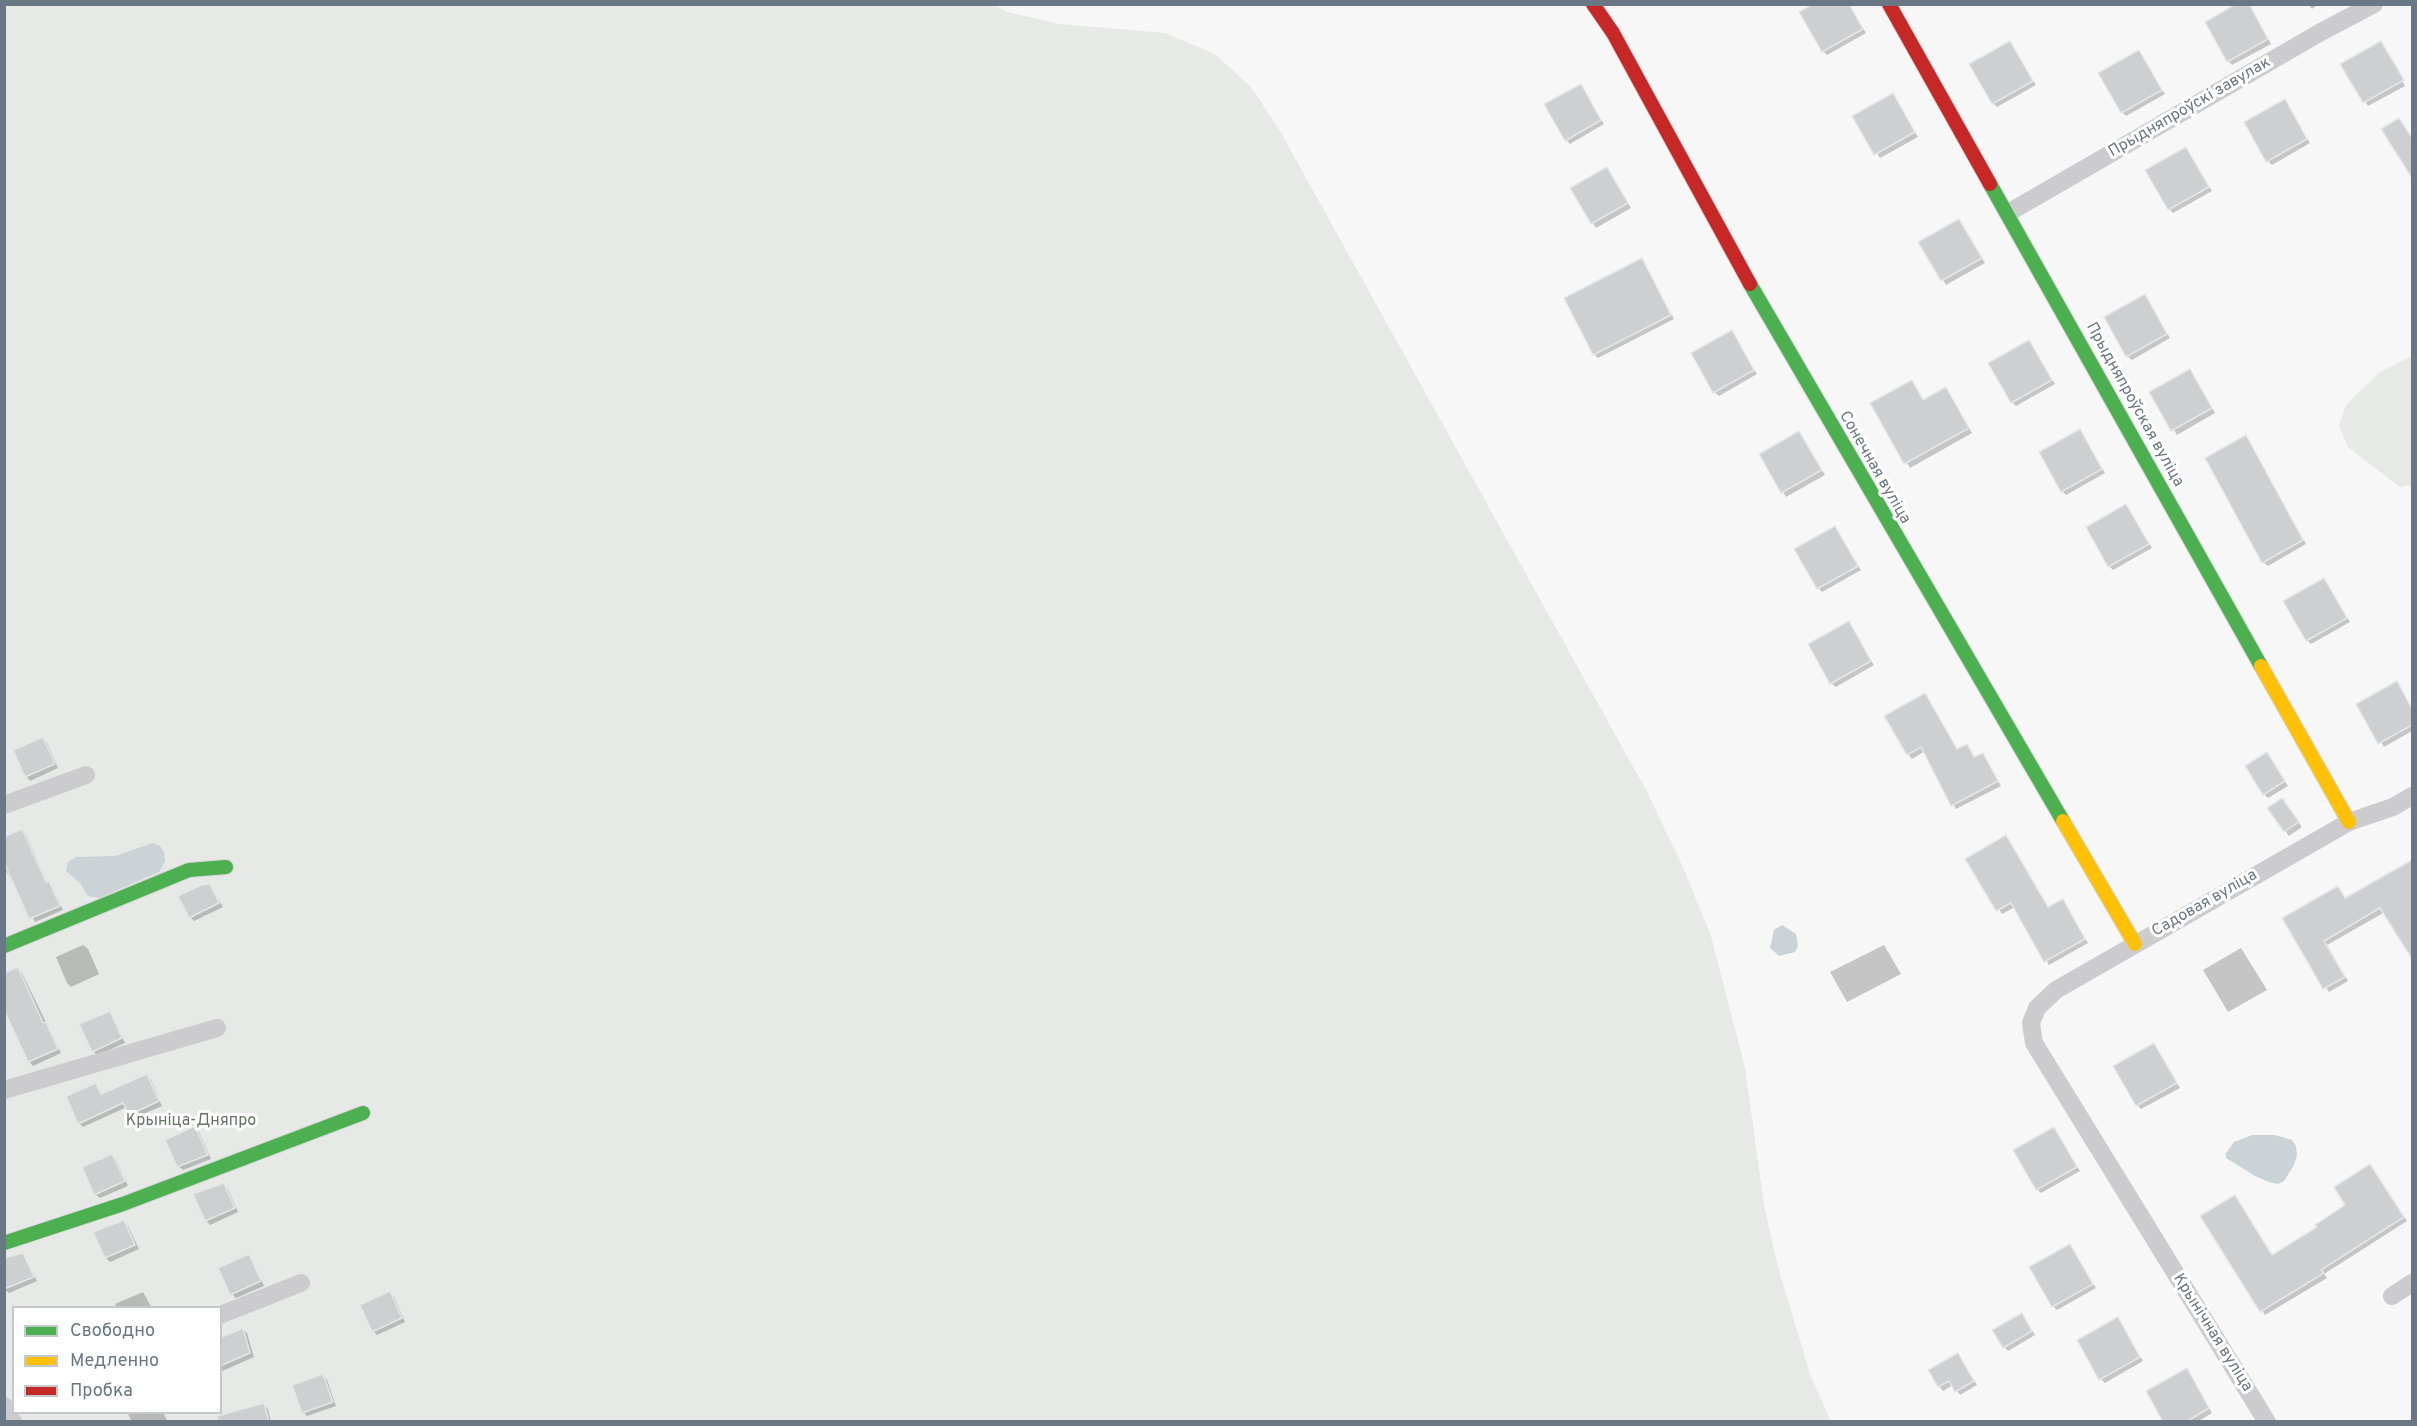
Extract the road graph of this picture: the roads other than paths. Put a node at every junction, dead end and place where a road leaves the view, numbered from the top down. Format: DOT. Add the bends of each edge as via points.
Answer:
graph roads {
  1 [pos="1593,4"];
  2 [pos="1889,4"];
  3 [pos="2374,4"];
  4 [pos="2008,213"];
  5 [pos="86,775"];
  6 [pos="2412,796"];
  7 [pos="4,805"];
  8 [pos="2349,822"];
  9 [pos="226,867"];
  10 [pos="2135,944"];
  11 [pos="4,946"];
  12 [pos="217,1028"];
  13 [pos="2034,1043"];
  14 [pos="4,1090"];
  15 [pos="363,1113"];
  16 [pos="4,1243"];
  17 [pos="301,1283"];
  18 [pos="2412,1283"];
  19 [pos="2392,1296"];
  20 [pos="222,1314"];
  21 [pos="4,1406"];
  22 [pos="12,1422"];
  23 [pos="2267,1422"];
  1 -- 10 [label="street, Сонечная вуліца" via="1762,308"];
  2 -- 4 [label="street, Прыдняпроўская вуліца"];
  3 -- 4 [label="street, Прыдняпроўскі завулак"];
  4 -- 8 [label="street, Прыдняпроўская вуліца"];
  5 -- 7 [label="street"];
  6 -- 8 [label="street, Садовая вуліца"];
  8 -- 10 [label="street, Садовая вуліца"];
  9 -- 11 [label="street" via="189,870"];
  10 -- 13 [label="street, Садовая вуліца" via="2056,990 2037,1008 2031,1023"];
  12 -- 14 [label="street"];
  13 -- 23 [label="street, Крынічная вуліца"];
  15 -- 16 [label="street" via="98,1213"];
  17 -- 20 [label="street"];
  18 -- 19 [label="street"];
  21 -- 22 [label="street"];
}
